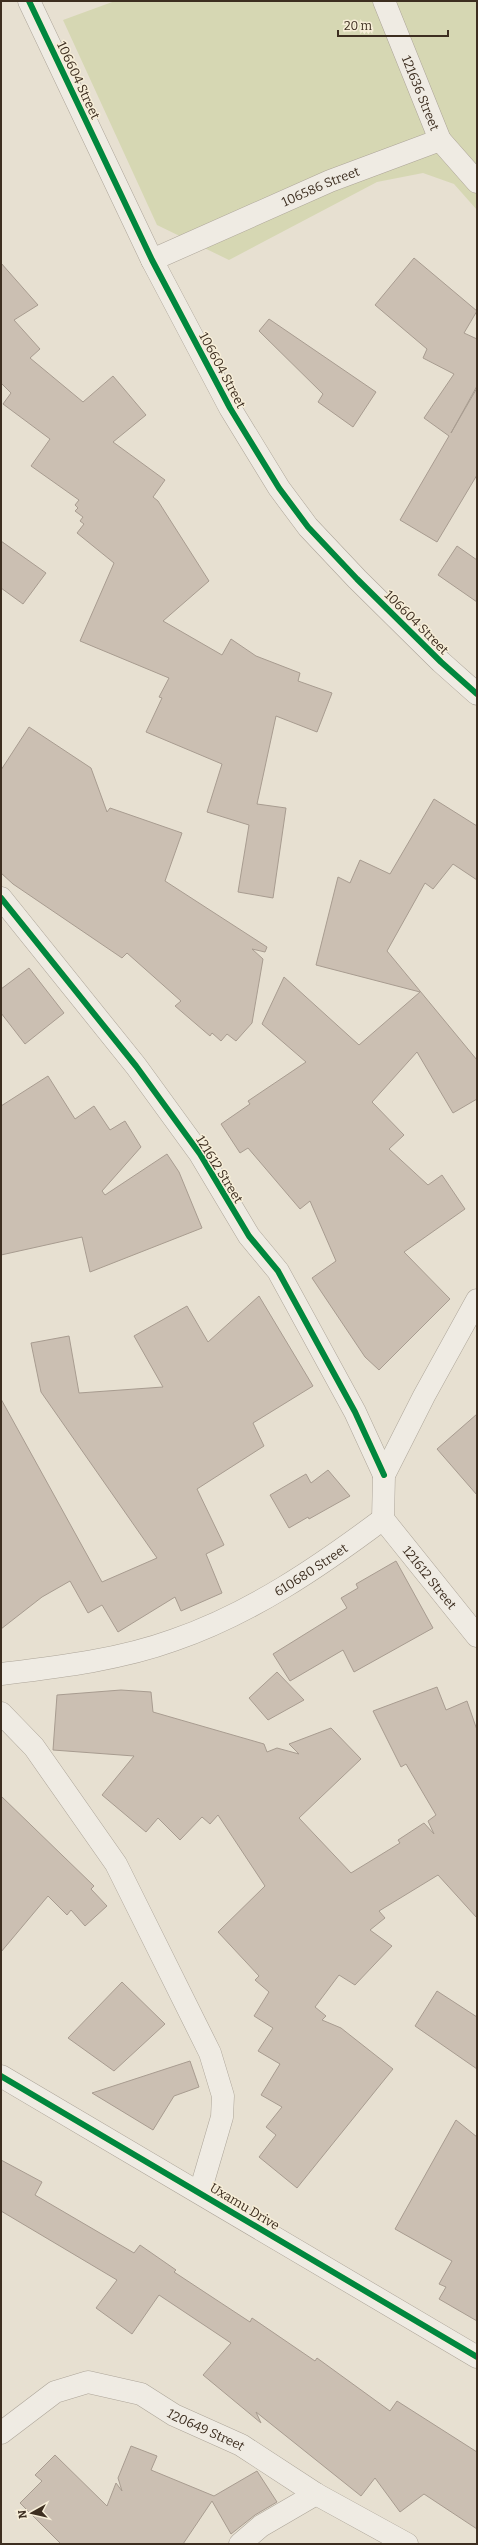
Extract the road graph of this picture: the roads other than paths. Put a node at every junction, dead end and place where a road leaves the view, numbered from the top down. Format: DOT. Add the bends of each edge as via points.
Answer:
graph roads {
  1 [pos="29,1"];
  2 [pos="384,1"];
  3 [pos="440,140"];
  4 [pos="477,182"];
  5 [pos="152,260"];
  6 [pos="477,694"];
  7 [pos="1,898"];
  8 [pos="477,1300"];
  9 [pos="384,1475"];
  10 [pos="383,1519"];
  11 [pos="477,1636"];
  12 [pos="1,1674"];
  13 [pos="1,1713"];
  14 [pos="1,2076"];
  15 [pos="200,2192"];
  16 [pos="477,2357"];
  17 [pos="1,2433"];
  18 [pos="316,2494"];
  19 [pos="240,2544"];
  20 [pos="407,2544"];
  1 -- 5 [label="street, 106604 Street"];
  2 -- 3 [label="street, 121636 Street"];
  3 -- 4 [label="street"];
  3 -- 5 [label="street, 106586 Street" via="330,181"];
  5 -- 6 [label="street, 106604 Street" via="230,408 279,488 308,527 441,662"];
  7 -- 9 [label="street, 121612 Street" via="136,1066 200,1154 249,1236 278,1271 355,1412"];
  8 -- 9 [label="street"];
  9 -- 10 [label="street"];
  10 -- 11 [label="street, 121612 Street"];
  10 -- 12 [label="street, 610680 Street" via="331,1558 249,1607 174,1640 51,1668"];
  13 -- 15 [label="street" via="34,1747 116,1864 210,2053 223,2096 222,2117"];
  14 -- 15 [label="street, Uxamu Drive"];
  15 -- 16 [label="street, Uxamu Drive"];
  17 -- 18 [label="street, 120649 Street" via="54,2392 88,2382 141,2394 174,2415 241,2445"];
  18 -- 19 [label="street" via="261,2526"];
  18 -- 20 [label="street, 120649 Street"];
}
